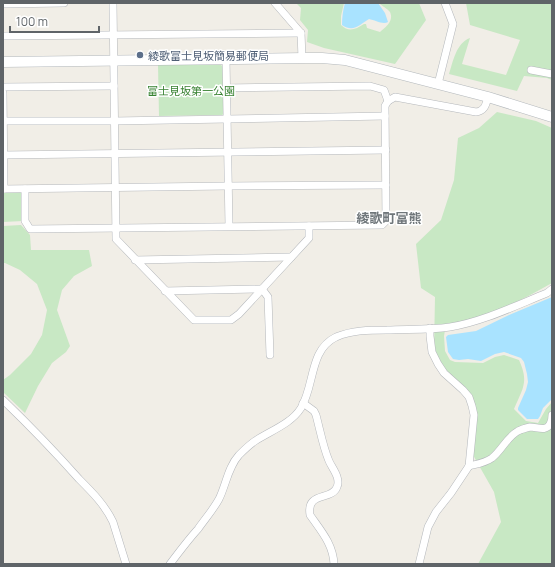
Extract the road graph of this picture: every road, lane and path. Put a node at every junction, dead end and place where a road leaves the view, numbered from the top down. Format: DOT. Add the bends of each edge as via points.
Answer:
graph roads {
  1 [pos="64,3"];
  2 [pos="113,3"];
  3 [pos="276,3"];
  4 [pos="445,3"];
  5 [pos="3,4"];
  6 [pos="301,33"];
  7 [pos="113,35"];
  8 [pos="3,36"];
  9 [pos="302,58"];
  10 [pos="226,59"];
  11 [pos="113,61"];
  12 [pos="3,62"];
  13 [pos="531,70"];
  14 [pos="552,74"];
  15 [pos="438,84"];
  16 [pos="114,86"];
  17 [pos="3,87"];
  18 [pos="226,88"];
  19 [pos="3,93"];
  20 [pos="488,96"];
  21 [pos="388,101"];
  22 [pos="386,116"];
  23 [pos="552,117"];
  24 [pos="227,119"];
  25 [pos="114,120"];
  26 [pos="3,121"];
  27 [pos="386,150"];
  28 [pos="228,152"];
  29 [pos="115,154"];
  30 [pos="3,155"];
  31 [pos="386,185"];
  32 [pos="228,186"];
  33 [pos="115,188"];
  34 [pos="4,189"];
  35 [pos="25,189"];
  36 [pos="229,226"];
  37 [pos="309,226"];
  38 [pos="115,228"];
  39 [pos="291,258"];
  40 [pos="135,260"];
  41 [pos="262,289"];
  42 [pos="552,289"];
  43 [pos="165,291"];
  44 [pos="430,328"];
  45 [pos="270,355"];
  46 [pos="3,400"];
  47 [pos="303,402"];
  48 [pos="552,415"];
  49 [pos="469,466"];
  50 [pos="126,564"];
  51 [pos="170,564"];
  52 [pos="334,564"];
  53 [pos="419,564"];
  1 -- 5 [label="street"];
  2 -- 7 [label="street"];
  3 -- 6 [label="street"];
  4 -- 15 [label="street" via="453,24"];
  6 -- 7 [label="street"];
  6 -- 9 [label="street"];
  7 -- 8 [label="street"];
  7 -- 11 [label="street"];
  9 -- 10 [label="street"];
  9 -- 15 [label="street" via="345,60"];
  10 -- 11 [label="street"];
  10 -- 18 [label="street"];
  11 -- 12 [label="street"];
  11 -- 16 [label="street"];
  13 -- 14 [label="street"];
  15 -- 20 [label="street"];
  16 -- 17 [label="street"];
  16 -- 25 [label="street"];
  18 -- 21 [label="street" via="370,86 384,90"];
  18 -- 24 [label="street"];
  19 -- 26 [label="street"];
  20 -- 21 [label="street" via="485,108 481,112 395,97"];
  20 -- 23 [label="street"];
  21 -- 22 [label="street" via="385,106"];
  22 -- 24 [label="street"];
  22 -- 27 [label="street"];
  24 -- 25 [label="street"];
  24 -- 28 [label="street"];
  25 -- 26 [label="street"];
  25 -- 29 [label="street"];
  26 -- 30 [label="street"];
  27 -- 28 [label="street"];
  27 -- 31 [label="street"];
  28 -- 29 [label="street"];
  28 -- 32 [label="street"];
  29 -- 30 [label="street"];
  29 -- 33 [label="street"];
  30 -- 34 [label="street"];
  31 -- 32 [label="street"];
  31 -- 37 [label="street" via="386,220 382,225"];
  32 -- 33 [label="street"];
  32 -- 36 [label="street"];
  33 -- 35 [label="street"];
  33 -- 38 [label="street"];
  34 -- 35 [label="street"];
  35 -- 38 [label="street" via="25,221 30,229"];
  36 -- 37 [label="street"];
  36 -- 38 [label="street"];
  37 -- 39 [label="street" via="309,238"];
  38 -- 40 [label="street" via="116,239"];
  39 -- 40 [label="street"];
  39 -- 41 [label="street"];
  40 -- 43 [label="street"];
  41 -- 43 [label="street"];
  41 -- 43 [label="street" via="231,320 194,320"];
  41 -- 45 [label="street" via="268,296"];
  42 -- 44 [label="street" via="468,323"];
  44 -- 47 [label="street" via="369,330 354,332 329,341 319,352"];
  44 -- 49 [label="street" via="432,352 438,364 463,390 472,406 474,415"];
  46 -- 50 [label="street" via="102,504 113,522"];
  47 -- 51 [label="street" via="296,415 254,442 239,455 219,499"];
  47 -- 52 [label="street" via="314,410 338,481 335,490 316,499 309,509 310,515 331,547"];
  48 -- 49 [label="street" via="551,423 546,428 524,428 512,435 491,458"];
  49 -- 53 [label="street" via="430,522"];
}
